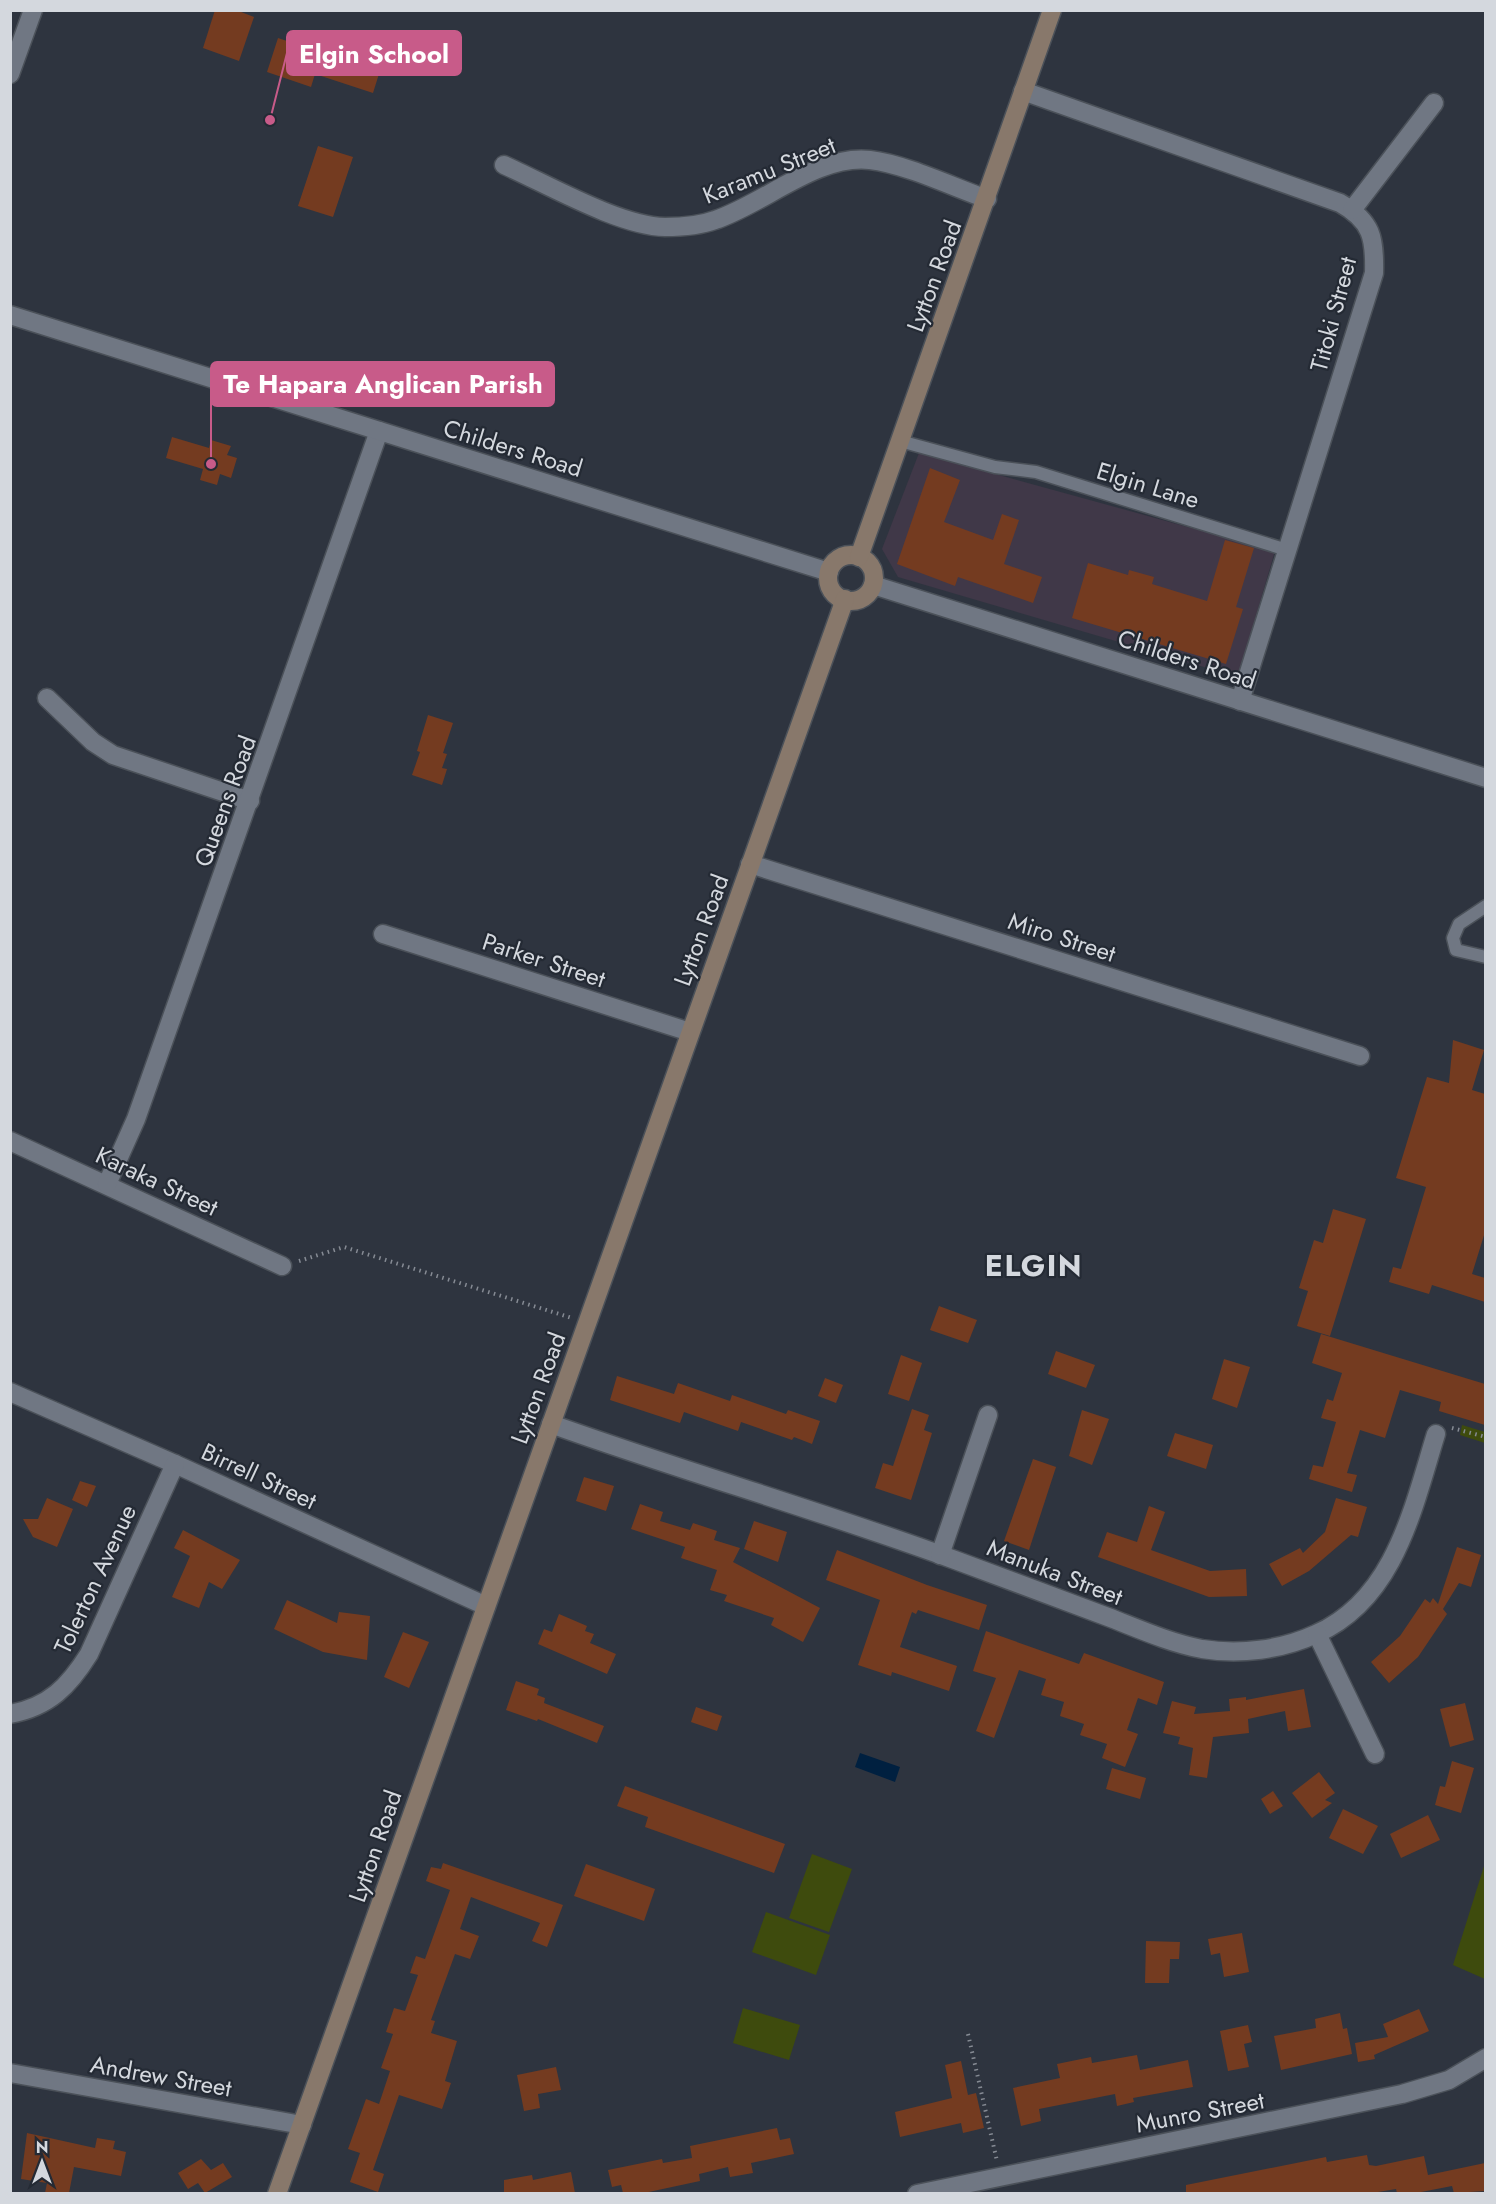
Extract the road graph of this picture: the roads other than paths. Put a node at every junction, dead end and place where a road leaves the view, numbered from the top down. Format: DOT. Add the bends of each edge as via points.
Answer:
graph roads {
  1 [pos="33,10"];
  2 [pos="1052,10"];
  3 [pos="10,74"];
  4 [pos="1023,91"];
  5 [pos="1434,103"];
  6 [pos="504,165"];
  7 [pos="987,199"];
  8 [pos="1352,210"];
  9 [pos="10,315"];
  10 [pos="379,431"];
  11 [pos="900,441"];
  12 [pos="1287,550"];
  13 [pos="860,557"];
  14 [pos="829,572"];
  15 [pos="873,585"];
  16 [pos="845,599"];
  17 [pos="47,698"];
  18 [pos="1240,701"];
  19 [pos="1485,778"];
  20 [pos="250,801"];
  21 [pos="750,864"];
  22 [pos="1485,906"];
  23 [pos="383,934"];
  24 [pos="1485,957"];
  25 [pos="690,1032"];
  26 [pos="1360,1056"];
  27 [pos="10,1141"];
  28 [pos="107,1184"];
  29 [pos="282,1266"];
  30 [pos="10,1392"];
  31 [pos="988,1415"];
  32 [pos="551,1424"];
  33 [pos="1436,1434"];
  34 [pos="175,1464"];
  35 [pos="940,1555"];
  36 [pos="486,1606"];
  37 [pos="1317,1634"];
  38 [pos="10,1714"];
  39 [pos="1375,1754"];
  40 [pos="1485,2058"];
  41 [pos="10,2073"];
  42 [pos="302,2125"];
  43 [pos="277,2193"];
  44 [pos="917,2193"];
  1 -- 3 [label="street"];
  2 -- 4 [label="main road, Lytton Road"];
  4 -- 7 [label="main road, Lytton Road"];
  4 -- 8 [label="street, Titoki Street"];
  5 -- 8 [label="street"];
  6 -- 7 [label="street, Karamu Street" via="614,214 662,226 714,221 816,171 850,160 889,164"];
  7 -- 11 [label="main road, Lytton Road"];
  8 -- 12 [label="street, Titoki Street" via="1367,225 1374,240 1374,273"];
  9 -- 10 [label="street, Childers Road"];
  10 -- 14 [label="street, Childers Road"];
  10 -- 20 [label="street, Queens Road"];
  11 -- 12 [label="lane, Elgin Lane" via="995,467 1036,472"];
  11 -- 13 [label="main road, Lytton Road"];
  12 -- 18 [label="street, Titoki Street"];
  13 -- 14 [label="main road" via="844,555 836,559"];
  13 -- 15 [label="main road" via="873,573"];
  14 -- 16 [label="main road" via="830,585"];
  15 -- 16 [label="main road" via="864,598"];
  15 -- 18 [label="street, Childers Road"];
  16 -- 21 [label="main road, Lytton Road"];
  17 -- 20 [label="street" via="93,742 113,755"];
  18 -- 19 [label="street, Childers Road"];
  20 -- 28 [label="street, Queens Road" via="136,1119"];
  21 -- 25 [label="main road, Lytton Road"];
  21 -- 26 [label="street, Miro Street"];
  22 -- 24 [label="lane" via="1459,924 1453,938 1456,950"];
  23 -- 25 [label="street, Parker Street"];
  25 -- 32 [label="main road, Lytton Road"];
  27 -- 28 [label="street, Karaka Street"];
  28 -- 29 [label="street, Karaka Street"];
  30 -- 34 [label="street, Birrell Street"];
  31 -- 35 [label="street"];
  32 -- 35 [label="street, Manuka Street"];
  32 -- 36 [label="main road, Lytton Road"];
  33 -- 37 [label="street, Manuka Street" via="1406,1533 1386,1572 1349,1612"];
  34 -- 36 [label="street, Birrell Street"];
  34 -- 38 [label="street, Tolerton Avenue" via="89,1654 71,1682 53,1699 26,1712"];
  35 -- 37 [label="street, Manuka Street" via="1181,1645 1232,1652 1272,1648"];
  36 -- 42 [label="main road, Lytton Road"];
  37 -- 39 [label="street"];
  40 -- 44 [label="street, Munro Street" via="1449,2080 1402,2094"];
  41 -- 42 [label="street, Andrew Street"];
  42 -- 43 [label="main road, Lytton Road"];
}
